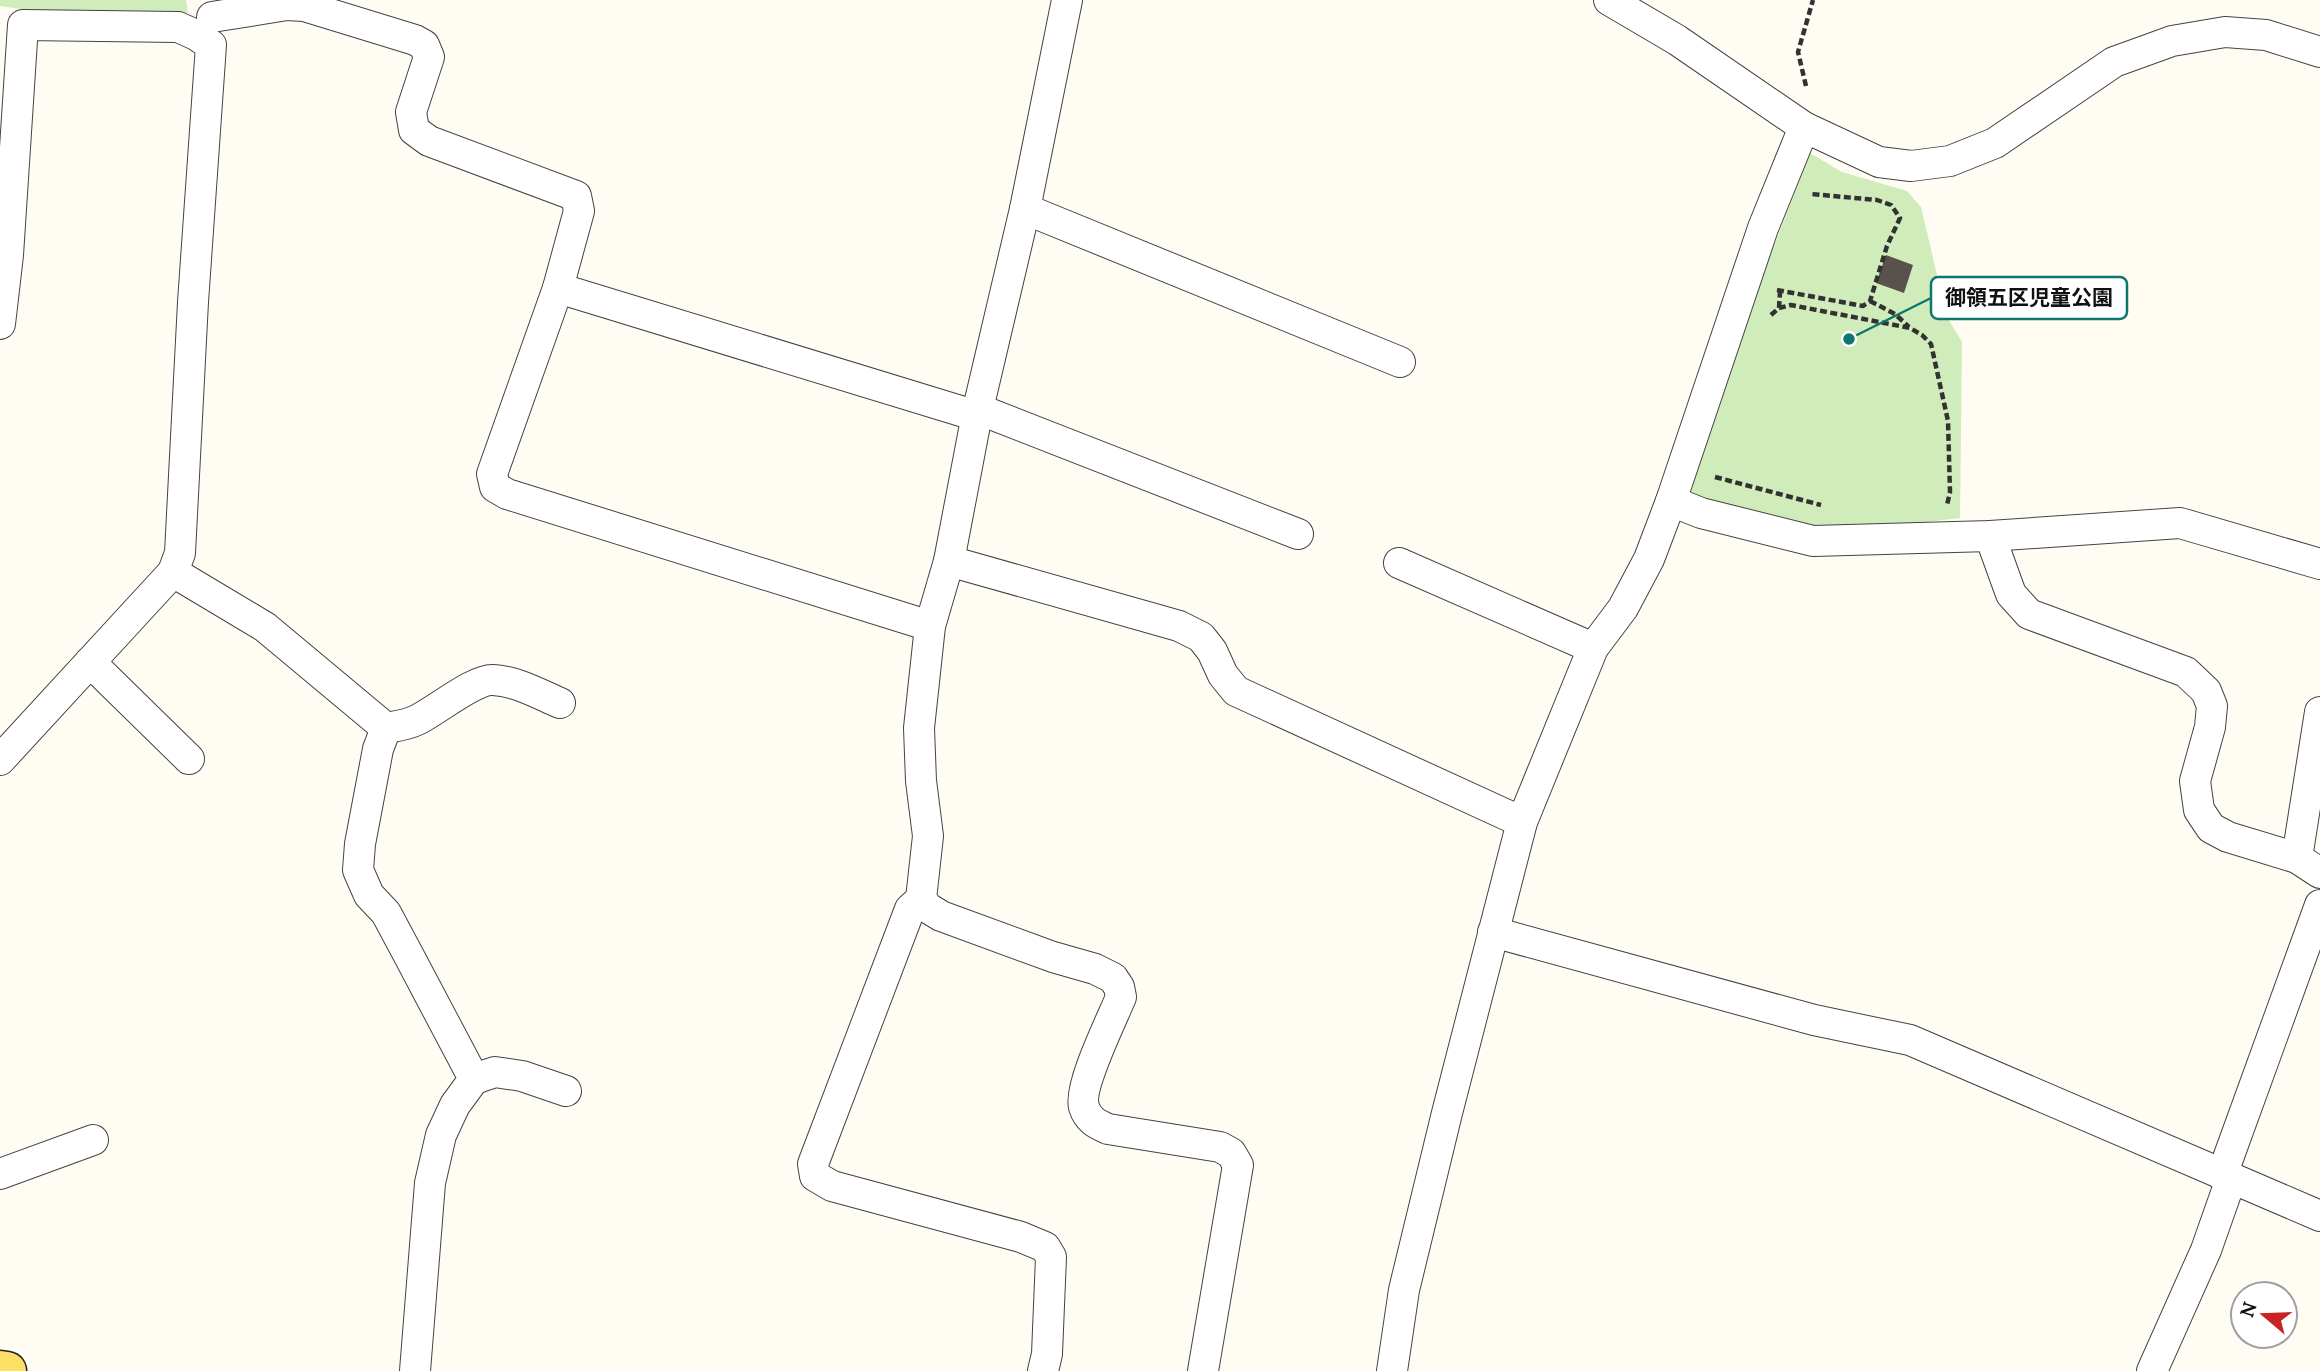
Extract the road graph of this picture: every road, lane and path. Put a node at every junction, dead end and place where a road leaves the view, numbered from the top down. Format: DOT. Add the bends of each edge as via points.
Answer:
graph roads {
  1 [pos="1067,0"];
  2 [pos="1609,0"];
  3 [pos="1813,0"];
  4 [pos="210,21"];
  5 [pos="2320,52"];
  6 [pos="1806,86"];
  7 [pos="1804,127"];
  8 [pos="1779,188"];
  9 [pos="1025,209"];
  10 [pos="1770,285"];
  11 [pos="558,288"];
  12 [pos="1780,292"];
  13 [pos="1870,301"];
  14 [pos="1779,308"];
  15 [pos="1768,318"];
  16 [pos="0,324"];
  17 [pos="1910,328"];
  18 [pos="1400,362"];
  19 [pos="978,413"];
  20 [pos="1671,501"];
  21 [pos="1827,506"];
  22 [pos="1941,508"];
  23 [pos="1701,513"];
  24 [pos="1298,534"];
  25 [pos="1990,536"];
  26 [pos="949,561"];
  27 [pos="1399,563"];
  28 [pos="2320,564"];
  29 [pos="173,572"];
  30 [pos="930,626"];
  31 [pos="1593,648"];
  32 [pos="90,662"];
  33 [pos="560,703"];
  34 [pos="2320,712"];
  35 [pos="386,728"];
  36 [pos="0,760"];
  37 [pos="189,760"];
  38 [pos="1522,822"];
  39 [pos="2309,866"];
  40 [pos="921,899"];
  41 [pos="2320,905"];
  42 [pos="1493,932"];
  43 [pos="474,1079"];
  44 [pos="566,1091"];
  45 [pos="93,1140"];
  46 [pos="0,1174"];
  47 [pos="2227,1177"];
  48 [pos="2320,1216"];
  49 [pos="0,1370"];
  50 [pos="7,1371"];
  51 [pos="415,1371"];
  52 [pos="1043,1371"];
  53 [pos="1203,1371"];
  54 [pos="1392,1371"];
  55 [pos="2152,1371"];
  1 -- 9 [label="street"];
  2 -- 7 [label="street" via="1677,40"];
  3 -- 6 [label="path" via="1798,51"];
  4 -- 11 [label="street" via="287,5 304,6 424,45 429,57 411,112 414,130 429,141 576,196 579,211"];
  4 -- 16 [label="street" via="196,34 178,27 23,25"];
  4 -- 29 [label="street" via="180,553"];
  5 -- 7 [label="street" via="2266,35 2225,32 2172,41 2114,62 1995,143 1950,161 1911,166 1879,162"];
  7 -- 8 [label="street"];
  8 -- 13 [label="path" via="1891,205 1900,218"];
  8 -- 20 [label="street"];
  9 -- 18 [label="street"];
  9 -- 19 [label="street"];
  10 -- 12 [label="path"];
  11 -- 19 [label="street"];
  11 -- 30 [label="street" via="492,474 495,487"];
  12 -- 13 [label="path" via="1855,306"];
  12 -- 14 [label="path"];
  13 -- 17 [label="path"];
  14 -- 15 [label="path"];
  14 -- 17 [label="path" via="1791,305"];
  17 -- 22 [label="path" via="1931,344 1948,421 1950,492 1948,505"];
  19 -- 24 [label="street"];
  19 -- 26 [label="street"];
  20 -- 23 [label="street"];
  20 -- 31 [label="street" via="1649,559 1623,608"];
  21 -- 23 [label="path" via="1716,477"];
  23 -- 25 [label="street" via="1813,541"];
  25 -- 28 [label="street" via="2180,523"];
  25 -- 39 [label="street" via="2011,594 2029,614 2186,672 2206,691 2212,706 2195,781 2199,810 2211,828 2228,837"];
  26 -- 30 [label="street"];
  26 -- 38 [label="street" via="1179,626 1201,637 1236,691"];
  27 -- 31 [label="street"];
  29 -- 32 [label="street"];
  29 -- 35 [label="street" via="265,627"];
  30 -- 40 [label="street" via="919,728 928,836"];
  31 -- 38 [label="street"];
  32 -- 36 [label="street"];
  32 -- 37 [label="street"];
  33 -- 35 [label="street" via="491,680 417,720"];
  34 -- 39 [label="street"];
  35 -- 43 [label="street" via="378,749 358,870 369,895 386,913 410,956"];
  38 -- 42 [label="street"];
  40 -- 52 [label="street" via="911,909 813,1164 815,1176 832,1186 1045,1247 1051,1257"];
  40 -- 53 [label="street" via="941,916 1113,978 1121,997 1084,1089 1084,1106 1092,1121 1108,1129 1220,1147 1231,1153 1238,1165"];
  41 -- 47 [label="street"];
  42 -- 47 [label="street" via="1814,1020 1910,1041"];
  42 -- 54 [label="street" via="1404,1290"];
  43 -- 44 [label="street" via="495,1072"];
  43 -- 51 [label="street" via="441,1135 430,1183"];
  45 -- 46 [label="street"];
  47 -- 48 [label="street"];
  47 -- 55 [label="street" via="2206,1250"];
  49 -- 50 [label="main road"];
}
